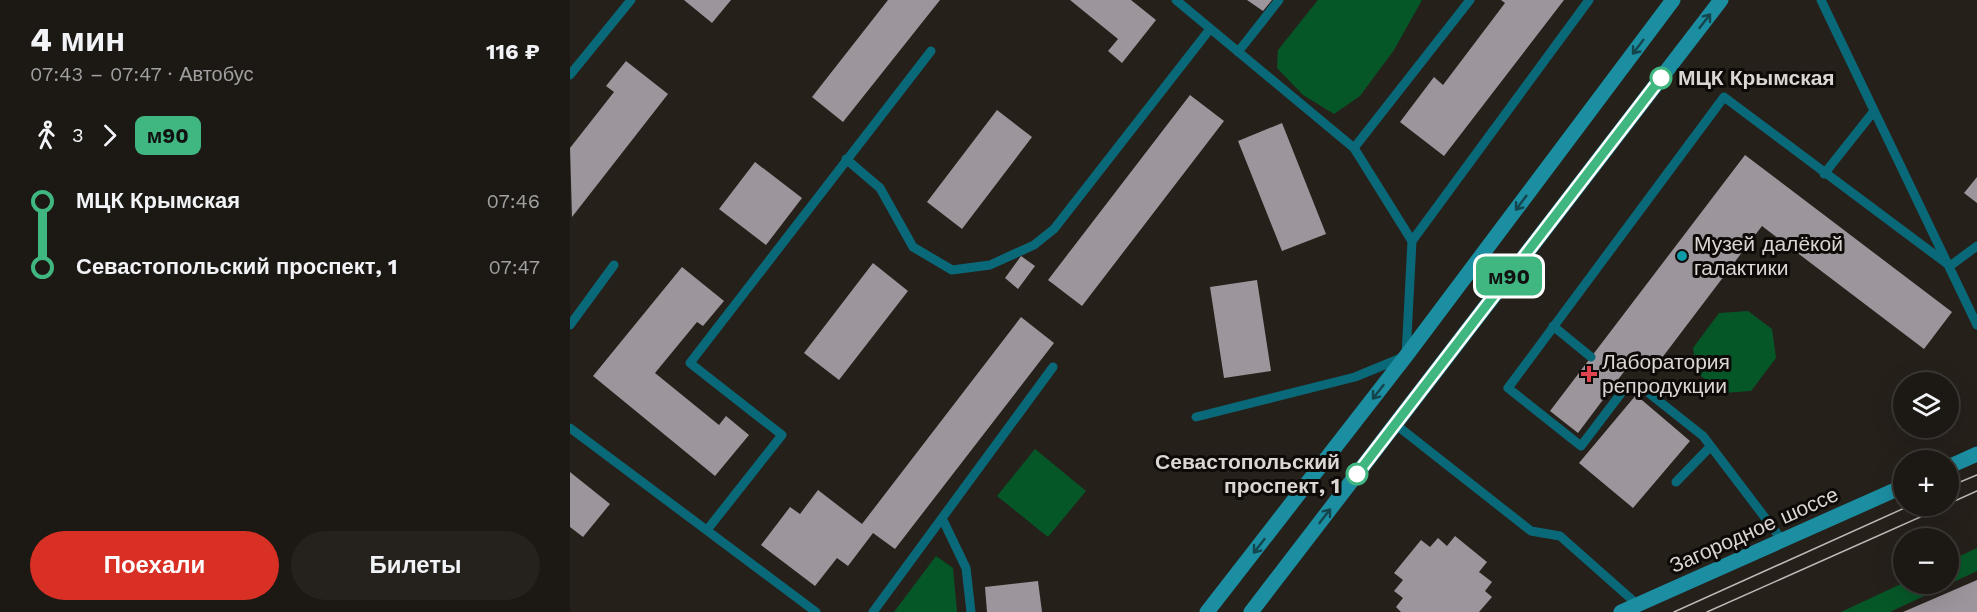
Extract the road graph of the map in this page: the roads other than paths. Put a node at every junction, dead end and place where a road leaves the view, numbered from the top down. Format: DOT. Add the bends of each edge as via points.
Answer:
graph roads {
  1 [pos="631,0"];
  2 [pos="1176,0"];
  3 [pos="1279,0"];
  4 [pos="1470,0"];
  5 [pos="1590,0"];
  6 [pos="1673,0"];
  7 [pos="1721,0"];
  8 [pos="1821,0"];
  9 [pos="1210,29"];
  10 [pos="931,51"];
  11 [pos="1238,52"];
  12 [pos="570,75"];
  13 [pos="1874,111"];
  14 [pos="1354,148"];
  15 [pos="846,159"];
  16 [pos="1824,174"];
  17 [pos="1412,241"];
  18 [pos="1977,246"];
  19 [pos="1977,253"];
  20 [pos="614,265"];
  21 [pos="1950,266"];
  22 [pos="570,325"];
  23 [pos="1977,325"];
  24 [pos="1553,326"];
  25 [pos="1406,356"];
  26 [pos="1591,357"];
  27 [pos="1053,367"];
  28 [pos="1618,379"];
  29 [pos="1625,388"];
  30 [pos="1196,417"];
  31 [pos="1395,424"];
  32 [pos="570,428"];
  33 [pos="1709,448"];
  34 [pos="1977,454"];
  35 [pos="1959,461"];
  36 [pos="1676,482"];
  37 [pos="1893,491"];
  38 [pos="942,518"];
  39 [pos="707,530"];
  40 [pos="1782,540"];
  41 [pos="1631,609"];
  42 [pos="816,612"];
  43 [pos="873,612"];
  44 [pos="971,612"];
  45 [pos="1207,612"];
  46 [pos="1251,612"];
  1 -- 12 [label="lane"];
  2 -- 9 [label="lane"];
  3 -- 11 [label="lane"];
  4 -- 14 [label="lane"];
  5 -- 17 [label="lane"];
  6 -- 25 [label="main road, one-way"];
  31 -- 7 [label="main road, one-way"];
  8 -- 13 [label="lane"];
  9 -- 11 [label="lane"];
  9 -- 15 [label="lane" via="1054,229 1034,245 990,265 952,270 913,247 880,188"];
  10 -- 15 [label="lane"];
  11 -- 14 [label="lane"];
  13 -- 16 [label="lane"];
  13 -- 21 [label="lane"];
  14 -- 17 [label="lane"];
  15 -- 39 [label="lane" via="690,363 782,435"];
  16 -- 21 [label="lane"];
  16 -- 24 [label="lane" via="1724,98"];
  17 -- 25 [label="lane"];
  18 -- 21 [label="lane"];
  19 -- 21 [label="lane"];
  20 -- 22 [label="lane"];
  21 -- 23 [label="lane"];
  24 -- 26 [label="lane"];
  24 -- 29 [label="lane" via="1508,388 1581,446"];
  25 -- 30 [label="lane" via="1355,377"];
  25 -- 45 [label="main road, one-way"];
  27 -- 38 [label="lane"];
  28 -- 29 [label="lane"];
  29 -- 33 [label="lane" via="1645,390 1703,436"];
  31 -- 41 [label="lane" via="1531,531 1560,536"];
  46 -- 31 [label="main road, one-way"];
  32 -- 39 [label="lane"];
  33 -- 36 [label="lane"];
  33 -- 40 [label="lane"];
  34 -- 35 [label="main road"];
  37 -- 40 [label="main road, Загородное шоссе"];
  38 -- 43 [label="lane"];
  38 -- 44 [label="lane" via="966,568"];
  39 -- 42 [label="lane"];
  40 -- 41 [label="main road, Загородное шоссе"];
}
